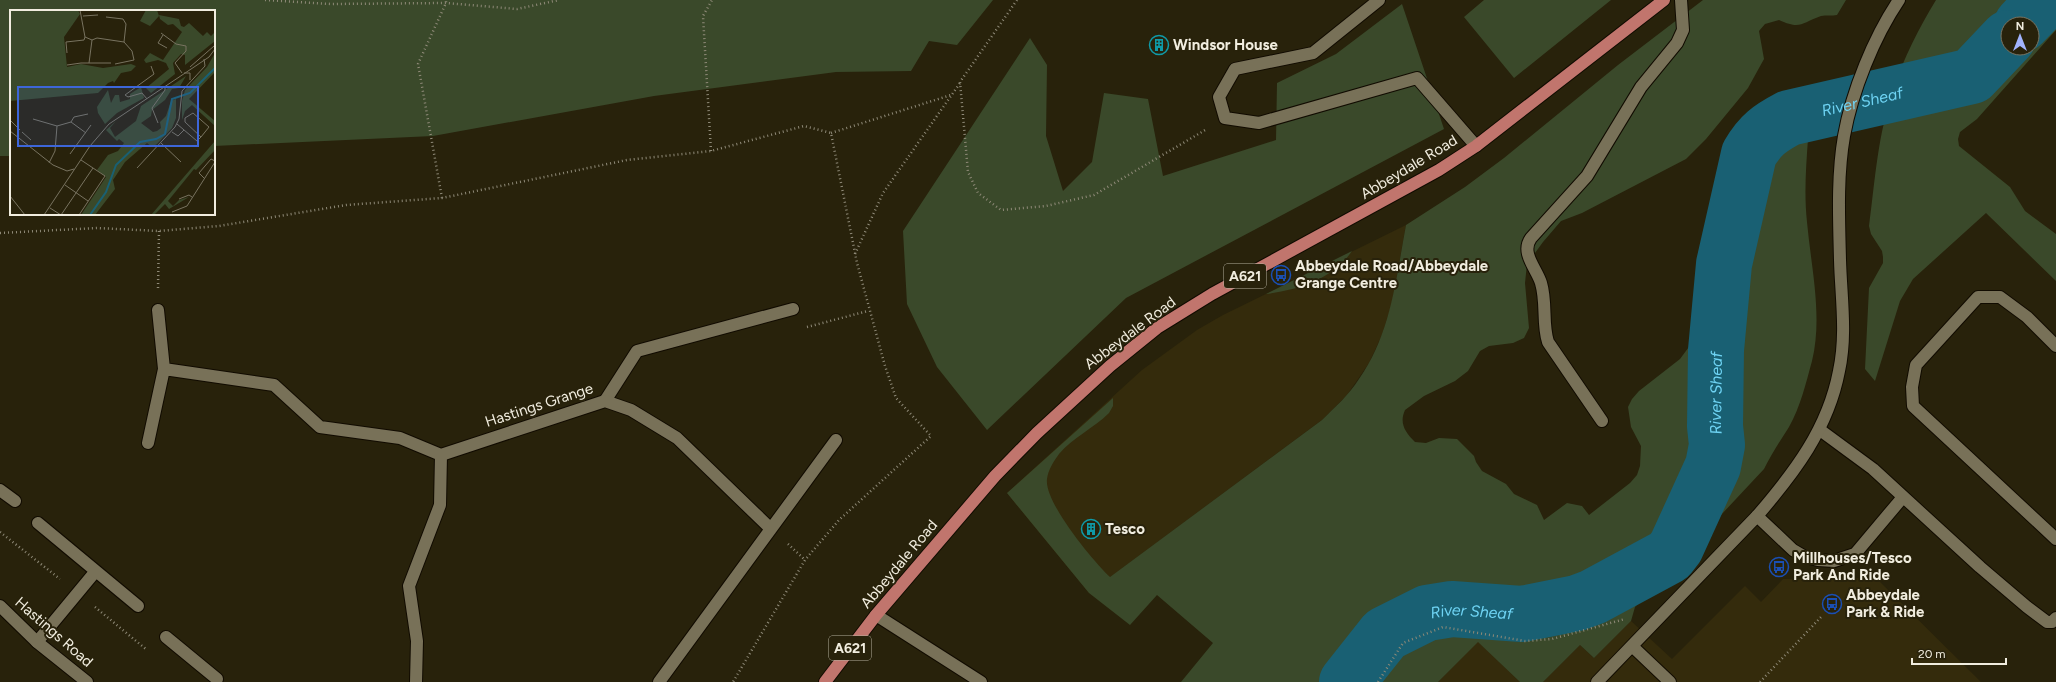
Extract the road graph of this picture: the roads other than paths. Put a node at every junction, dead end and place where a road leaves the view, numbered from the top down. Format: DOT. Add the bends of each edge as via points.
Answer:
graph roads {
  1 [pos="1379,0"];
  2 [pos="1664,0"];
  3 [pos="1681,0"];
  4 [pos="1899,1"];
  5 [pos="1476,146"];
  6 [pos="793,309"];
  7 [pos="158,310"];
  8 [pos="2056,346"];
  9 [pos="164,369"];
  10 [pos="605,401"];
  11 [pos="1602,420"];
  12 [pos="1820,430"];
  13 [pos="836,440"];
  14 [pos="148,443"];
  15 [pos="441,454"];
  16 [pos="0,490"];
  17 [pos="1903,497"];
  18 [pos="15,501"];
  19 [pos="1757,516"];
  20 [pos="38,523"];
  21 [pos="772,529"];
  22 [pos="2056,539"];
  23 [pos="95,572"];
  24 [pos="0,606"];
  25 [pos="138,606"];
  26 [pos="876,615"];
  27 [pos="2056,618"];
  28 [pos="166,637"];
  29 [pos="37,642"];
  30 [pos="1632,646"];
  31 [pos="217,681"];
  32 [pos="87,682"];
  33 [pos="416,682"];
  34 [pos="659,682"];
  35 [pos="824,682"];
  36 [pos="981,682"];
  37 [pos="1597,682"];
  38 [pos="1670,682"];
  1 -- 5 [label="street" via="1313,53 1235,69 1219,97 1225,118 1259,123 1417,78"];
  2 -- 5 [label="main road, Abbeydale Road / A621"];
  3 -- 11 [label="street" via="1683,30 1677,43 1641,86 1588,176 1527,245 1529,258 1544,294 1544,330 1548,342"];
  4 -- 12 [label="street" via="1873,46 1852,103 1844,136 1839,226 1844,337 1839,372"];
  5 -- 26 [label="main road, Abbeydale Road / A621" via="1412,186 1212,294 1157,328 1110,366 1037,433 995,476"];
  6 -- 10 [label="street" via="637,351"];
  7 -- 9 [label="street"];
  8 -- 22 [label="street" via="2027,317 2000,297 1978,297 1916,365 1912,387 1913,406"];
  9 -- 14 [label="street"];
  9 -- 15 [label="street" via="274,386 320,427 400,438"];
  10 -- 15 [label="street, Hastings Grange"];
  10 -- 21 [label="street, Hastings Grange" via="630,410 678,438"];
  12 -- 17 [label="street" via="1873,469"];
  12 -- 19 [label="street" via="1800,463"];
  13 -- 21 [label="street"];
  15 -- 33 [label="street" via="440,505 409,586 417,641"];
  16 -- 18 [label="street"];
  17 -- 19 [label="street" via="1855,554 1834,561 1806,557 1793,550"];
  17 -- 27 [label="street" via="2027,607 2047,622 2052,622"];
  19 -- 30 [label="street"];
  20 -- 23 [label="street"];
  21 -- 34 [label="street"];
  23 -- 25 [label="street"];
  23 -- 29 [label="street"];
  24 -- 29 [label="street, Hastings Road"];
  26 -- 35 [label="main road, Abbeydale Road / A621"];
  26 -- 36 [label="street"];
  28 -- 31 [label="street"];
  29 -- 32 [label="street, Hastings Road"];
  30 -- 37 [label="street"];
  30 -- 38 [label="street"];
}
